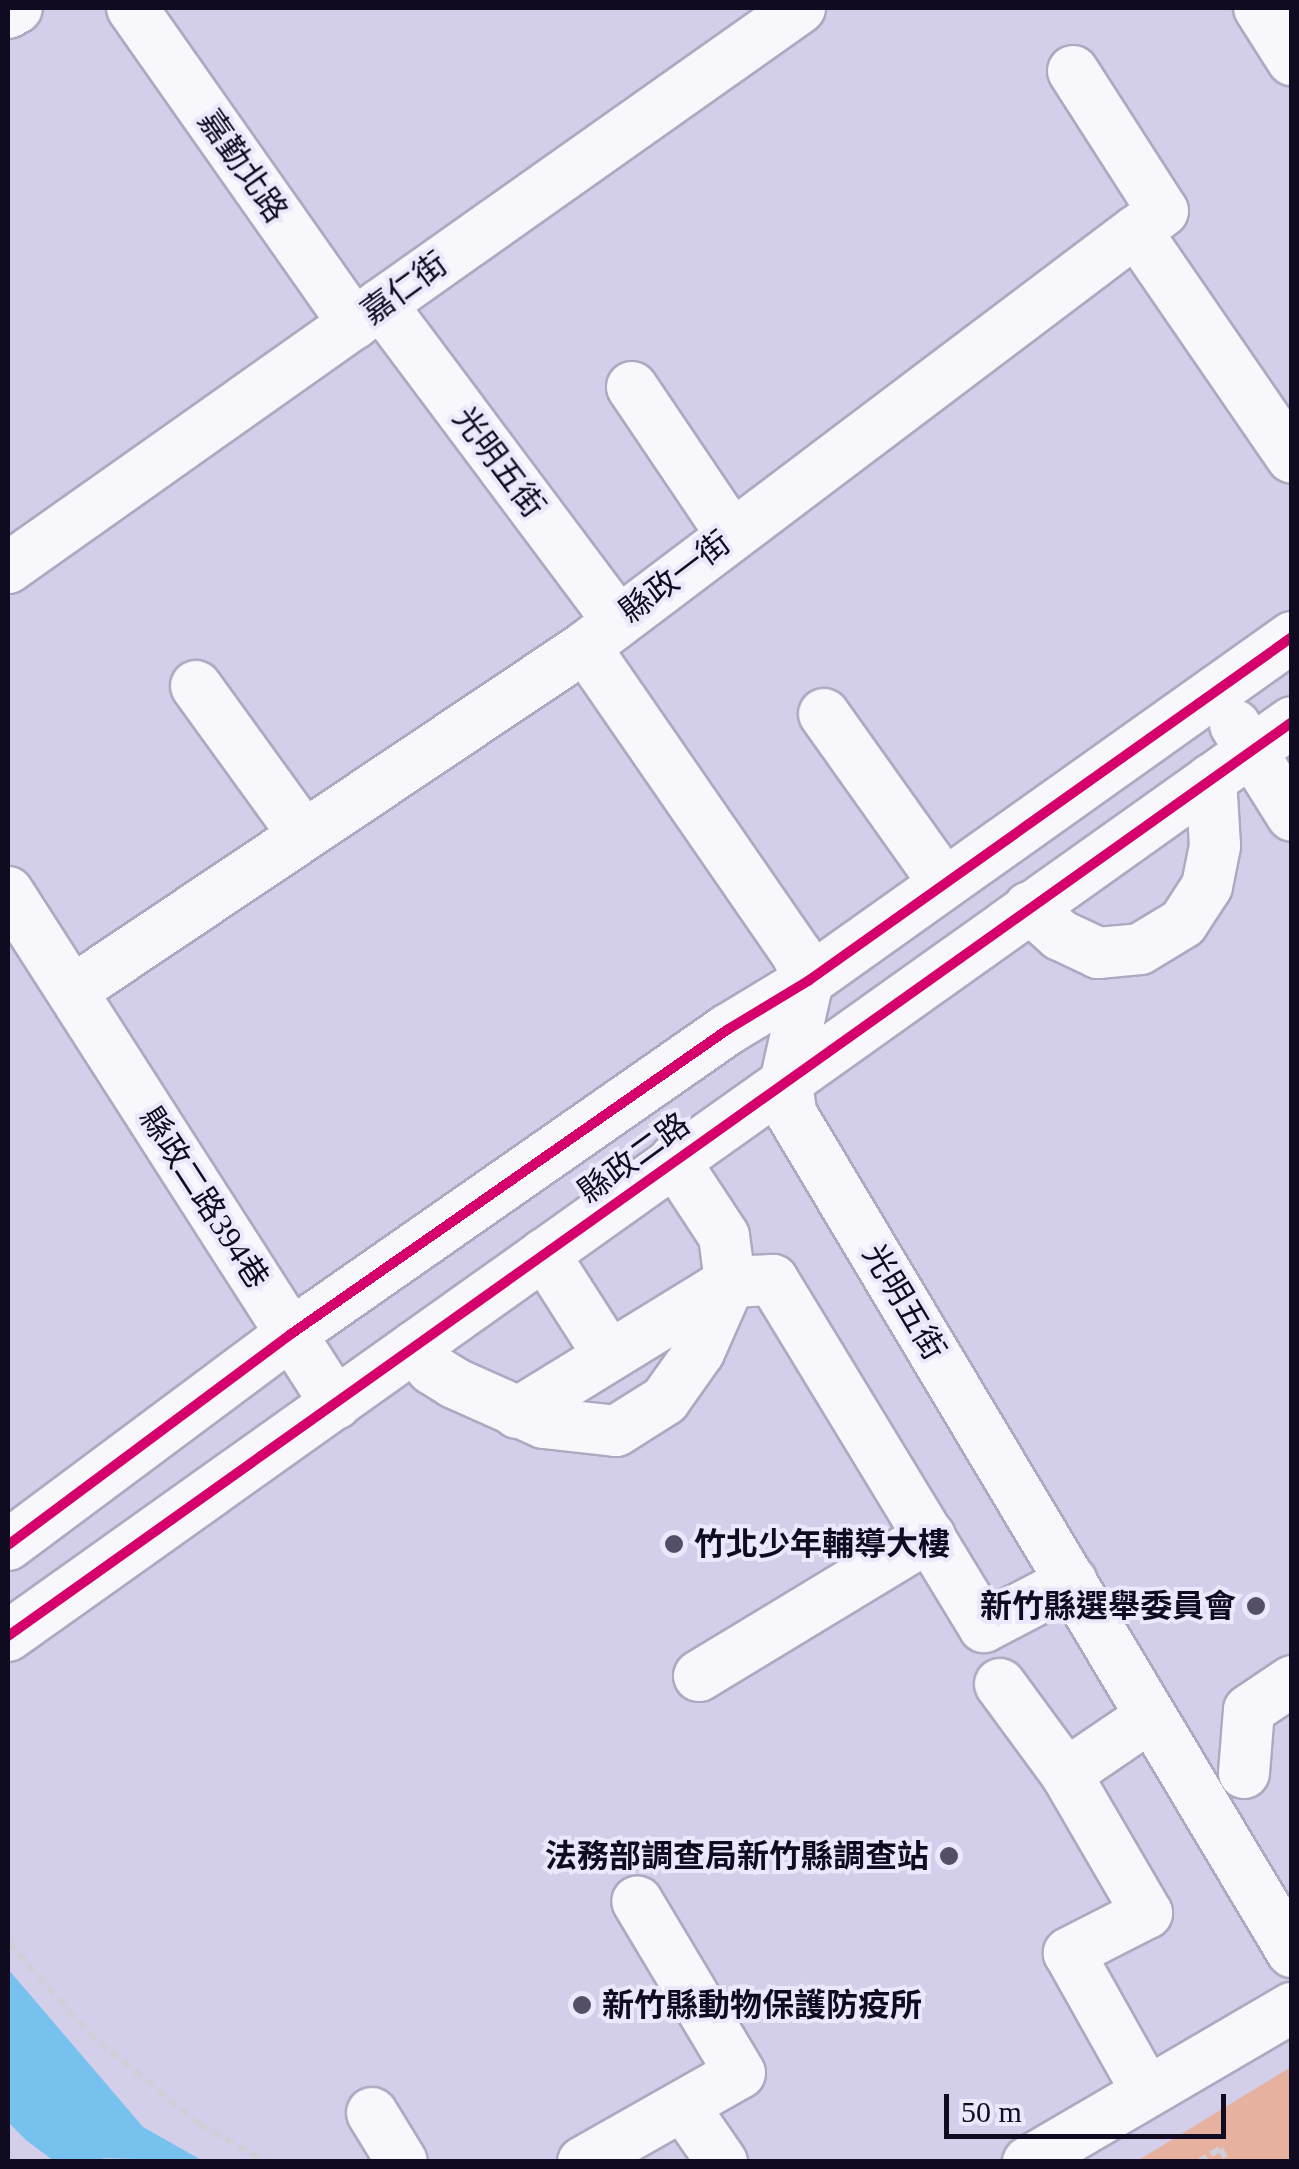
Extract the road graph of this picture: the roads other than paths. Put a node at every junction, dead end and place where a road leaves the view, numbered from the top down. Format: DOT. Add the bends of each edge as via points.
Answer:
graph roads {
  1 [pos="17,8"];
  2 [pos="132,8"];
  3 [pos="800,8"];
  4 [pos="1259,8"];
  5 [pos="8,12"];
  6 [pos="1292,60"];
  7 [pos="1073,71"];
  8 [pos="1136,231"];
  9 [pos="367,314"];
  10 [pos="632,387"];
  11 [pos="1292,458"];
  12 [pos="731,534"];
  13 [pos="8,568"];
  14 [pos="601,633"];
  15 [pos="1292,636"];
  16 [pos="196,686"];
  17 [pos="1212,693"];
  18 [pos="824,714"];
  19 [pos="1272,736"];
  20 [pos="1211,779"];
  21 [pos="1292,816"];
  22 [pos="304,835"];
  23 [pos="944,883"];
  24 [pos="8,892"];
  25 [pos="1029,907"];
  26 [pos="808,981"];
  27 [pos="72,992"];
  28 [pos="786,1079"];
  29 [pos="674,1160"];
  30 [pos="544,1254"];
  31 [pos="730,1282"];
  32 [pos="291,1334"];
  33 [pos="414,1348"];
  34 [pos="608,1354"];
  35 [pos="336,1404"];
  36 [pos="517,1413"];
  37 [pos="930,1536"];
  38 [pos="8,1545"];
  39 [pos="1072,1581"];
  40 [pos="8,1636"];
  41 [pos="698,1676"];
  42 [pos="1292,1681"];
  43 [pos="1000,1684"];
  44 [pos="1150,1717"];
  45 [pos="1244,1773"];
  46 [pos="1066,1774"];
  47 [pos="636,1901"];
  48 [pos="1292,1952"];
  49 [pos="1292,2008"];
  50 [pos="1147,2092"];
  51 [pos="684,2106"];
  52 [pos="372,2112"];
  53 [pos="402,2162"];
  54 [pos="584,2162"];
  55 [pos="722,2162"];
  56 [pos="1028,2162"];
  1 -- 5 [label="street"];
  2 -- 9 [label="street, 嘉勤北路"];
  3 -- 9 [label="street, 嘉仁街"];
  4 -- 6 [label="street"];
  7 -- 8 [label="street" via="1163,211"];
  8 -- 11 [label="street"];
  8 -- 12 [label="street, 縣政一街"];
  9 -- 13 [label="street, 嘉仁街"];
  9 -- 14 [label="street, 光明五街"];
  10 -- 12 [label="street"];
  12 -- 14 [label="street, 縣政一街"];
  14 -- 22 [label="street, 縣政一街"];
  14 -- 26 [label="street, 光明五街"];
  15 -- 17 [label="street, 縣政二路"];
  16 -- 22 [label="street"];
  17 -- 19 [label="street"];
  17 -- 23 [label="street, 縣政二路"];
  18 -- 23 [label="street"];
  19 -- 20 [label="street, 縣政二路"];
  19 -- 21 [label="street"];
  20 -- 25 [label="street, 縣政二路"];
  20 -- 25 [label="street" via="1214,846 1207,886 1182,924 1140,950 1098,953 1060,935"];
  22 -- 27 [label="street, 縣政一街"];
  23 -- 26 [label="street, 縣政二路"];
  24 -- 27 [label="street"];
  25 -- 28 [label="street, 縣政二路"];
  26 -- 28 [label="street, 光明五街"];
  26 -- 32 [label="street, 縣政二路" via="727,1030"];
  27 -- 32 [label="street, 縣政二路394巷"];
  28 -- 29 [label="street, 縣政二路"];
  28 -- 39 [label="street, 光明五街" via="792,1115"];
  29 -- 30 [label="street, 縣政二路"];
  29 -- 31 [label="street" via="724,1236"];
  30 -- 33 [label="street, 縣政二路"];
  30 -- 34 [label="street"];
  31 -- 34 [label="street"];
  31 -- 36 [label="street" via="698,1352 665,1400 616,1430 544,1423"];
  31 -- 37 [label="street" via="773,1280"];
  32 -- 35 [label="street, 縣政二路394巷"];
  32 -- 38 [label="street, 縣政二路"];
  33 -- 35 [label="street, 縣政二路"];
  33 -- 36 [label="street" via="432,1369"];
  34 -- 36 [label="street"];
  35 -- 40 [label="street, 縣政二路"];
  37 -- 39 [label="street" via="984,1627"];
  37 -- 41 [label="street"];
  39 -- 44 [label="street, 光明五街"];
  42 -- 45 [label="street" via="1249,1710"];
  43 -- 46 [label="street"];
  44 -- 46 [label="street"];
  44 -- 48 [label="street, 光明五街"];
  46 -- 50 [label="street" via="1147,1914 1069,1953"];
  47 -- 51 [label="street" via="740,2073"];
  49 -- 50 [label="street"];
  50 -- 56 [label="street"];
  51 -- 54 [label="street"];
  51 -- 55 [label="street"];
  52 -- 53 [label="street"];
}
